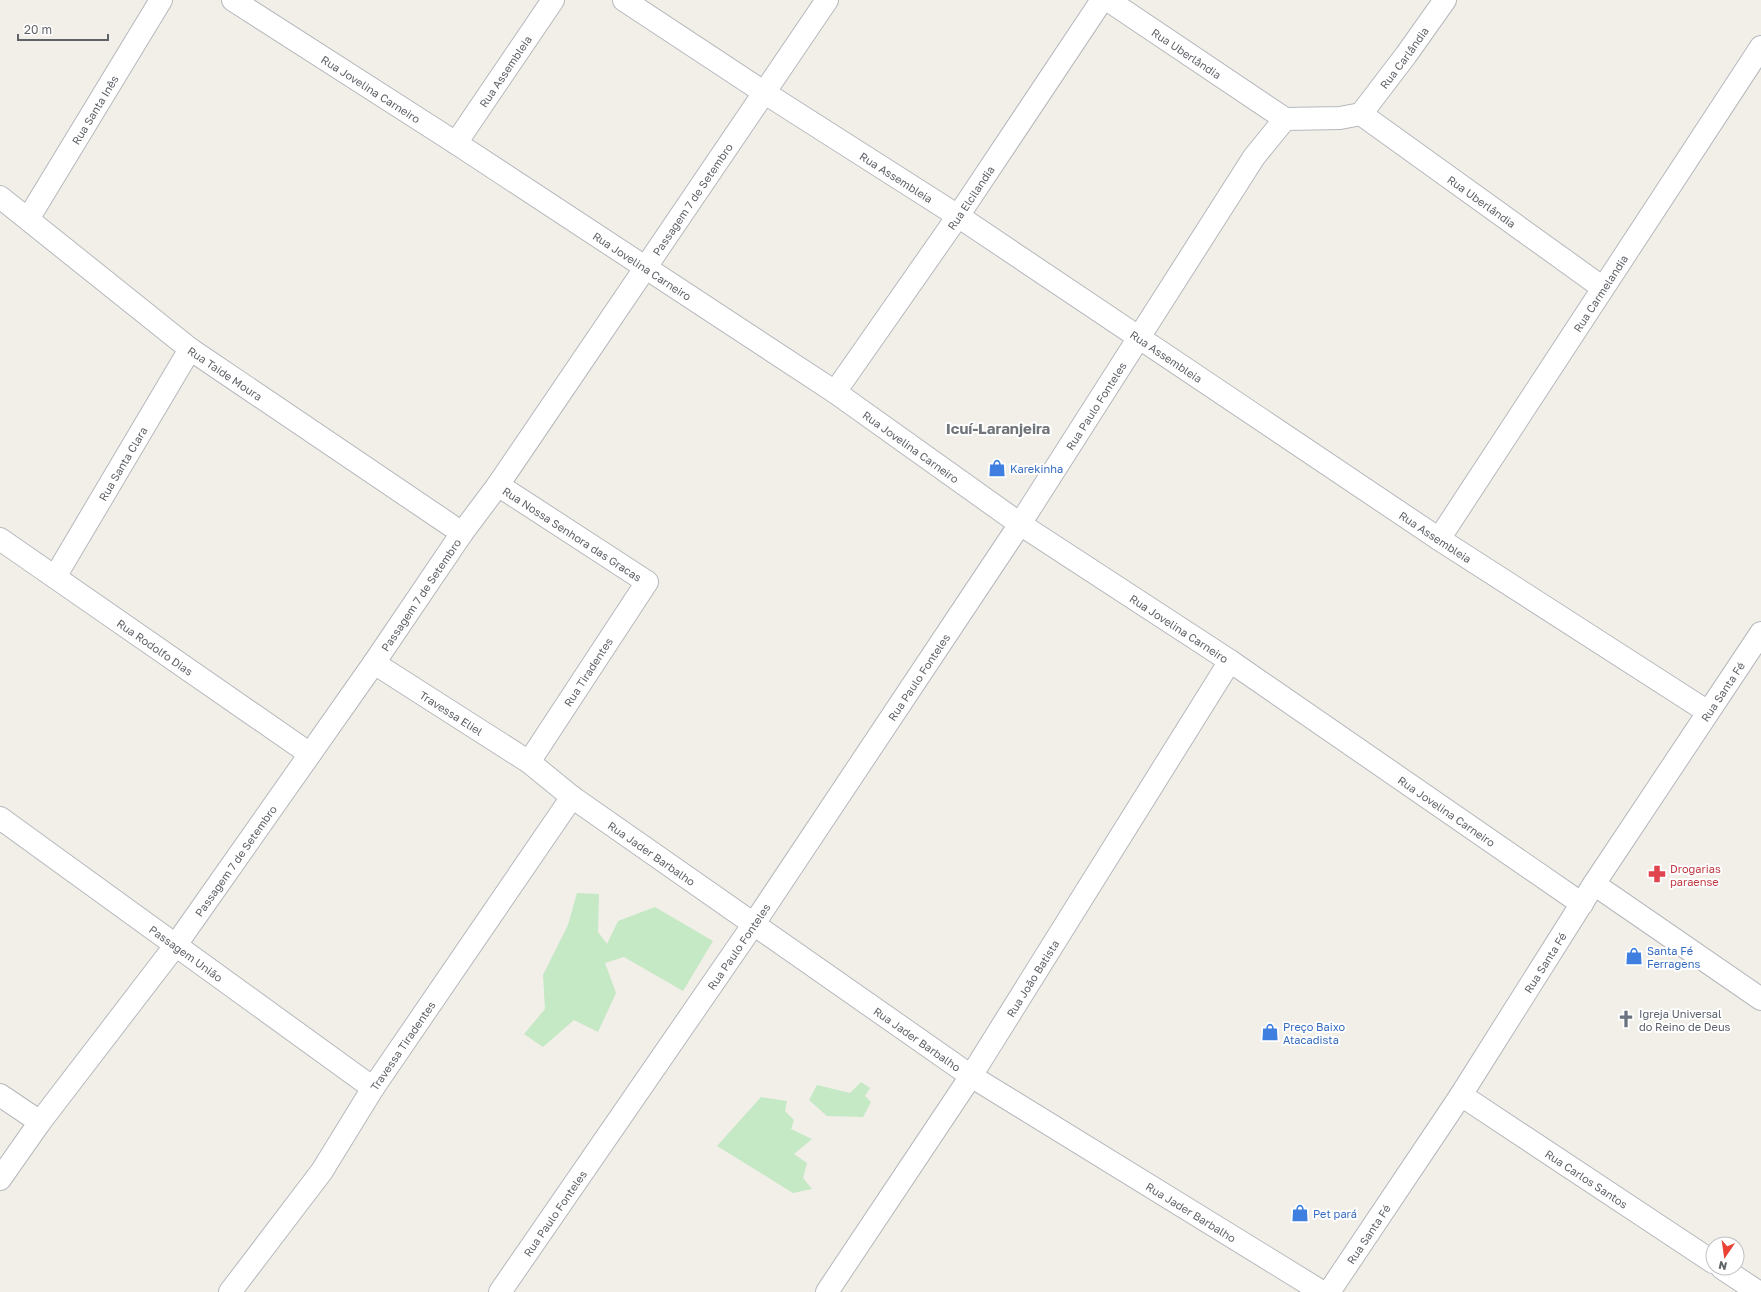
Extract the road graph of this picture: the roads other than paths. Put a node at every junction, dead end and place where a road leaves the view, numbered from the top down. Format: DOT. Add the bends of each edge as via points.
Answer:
graph roads {
  1 [pos="161,0"];
  2 [pos="233,0"];
  3 [pos="553,0"];
  4 [pos="624,0"];
  5 [pos="827,0"];
  6 [pos="1102,0"];
  7 [pos="1108,0"];
  8 [pos="1445,0"];
  9 [pos="1761,47"];
  10 [pos="765,93"];
  11 [pos="1361,114"];
  12 [pos="1285,119"];
  13 [pos="456,142"];
  14 [pos="0,197"];
  15 [pos="958,216"];
  16 [pos="28,219"];
  17 [pos="645,268"];
  18 [pos="1603,288"];
  19 [pos="1139,338"];
  20 [pos="190,349"];
  21 [pos="835,392"];
  22 [pos="498,485"];
  23 [pos="1020,524"];
  24 [pos="462,533"];
  25 [pos="0,539"];
  26 [pos="1439,539"];
  27 [pos="55,578"];
  28 [pos="647,582"];
  29 [pos="1761,633"];
  30 [pos="1230,661"];
  31 [pos="374,662"];
  32 [pos="1708,712"];
  33 [pos="310,754"];
  34 [pos="529,762"];
  35 [pos="572,797"];
  36 [pos="0,818"];
  37 [pos="1594,884"];
  38 [pos="1582,904"];
  39 [pos="753,925"];
  40 [pos="175,946"];
  41 [pos="1761,999"];
  42 [pos="971,1076"];
  43 [pos="373,1088"];
  44 [pos="0,1095"];
  45 [pos="1461,1095"];
  46 [pos="40,1122"];
  47 [pos="0,1179"];
  48 [pos="1705,1257"];
  49 [pos="1734,1276"];
  50 [pos="230,1292"];
  51 [pos="500,1292"];
  52 [pos="827,1292"];
  53 [pos="1322,1292"];
  54 [pos="1329,1292"];
  55 [pos="1758,1292"];
  1 -- 16 [label="street, Rua Santa Inês"];
  2 -- 13 [label="street, Rua Jovelina Carneiro"];
  3 -- 13 [label="street, Rua Assembleia"];
  4 -- 10 [label="street, Rua Assembleia"];
  5 -- 10 [label="street, Passagem 7 de Setembro"];
  6 -- 15 [label="street, Rua Elcilandia"];
  7 -- 12 [label="street, Rua Uberlândia"];
  8 -- 11 [label="street, Rua Carlândia"];
  9 -- 18 [label="street, Rua Carmelandia"];
  10 -- 15 [label="street, Rua Assembleia"];
  10 -- 17 [label="street, Passagem 7 de Setembro"];
  11 -- 12 [label="street" via="1340,118"];
  11 -- 18 [label="street, Rua Uberlândia"];
  12 -- 19 [label="street, Rua Paulo Fonteles" via="1254,157"];
  13 -- 17 [label="street, Rua Jovelina Carneiro"];
  14 -- 16 [label="street, Rua Taide Moura"];
  15 -- 19 [label="street, Rua Assembleia"];
  15 -- 21 [label="street, Rua Elcilandia"];
  16 -- 20 [label="street, Rua Taide Moura"];
  17 -- 21 [label="street, Rua Jovelina Carneiro"];
  17 -- 22 [label="street, Passagem 7 de Setembro"];
  18 -- 26 [label="street, Rua Carmelandia"];
  19 -- 23 [label="street, Rua Paulo Fonteles"];
  19 -- 26 [label="street, Rua Assembleia"];
  20 -- 24 [label="street, Rua Taide Moura"];
  20 -- 27 [label="street, Rua Santa Clara"];
  21 -- 23 [label="street, Rua Jovelina Carneiro"];
  22 -- 24 [label="street, Passagem 7 de Setembro"];
  22 -- 28 [label="street, Rua Nossa Senhora das Gracas"];
  23 -- 30 [label="street, Rua Jovelina Carneiro"];
  23 -- 39 [label="street, Rua Paulo Fonteles"];
  24 -- 31 [label="street, Passagem 7 de Setembro"];
  25 -- 27 [label="street, Rua Rodolfo Dias"];
  26 -- 32 [label="street, Rua Assembleia"];
  27 -- 33 [label="street, Rua Rodolfo Dias"];
  28 -- 34 [label="street, Rua Tiradentes"];
  29 -- 32 [label="street, Rua Santa Fé"];
  30 -- 38 [label="street, Rua Jovelina Carneiro"];
  30 -- 42 [label="street, Rua João Batista"];
  31 -- 33 [label="street, Passagem 7 de Setembro"];
  31 -- 34 [label="street, Travessa Eliel"];
  32 -- 37 [label="street, Rua Santa Fé"];
  33 -- 40 [label="street, Passagem 7 de Setembro"];
  34 -- 35 [label="street, Rua Jader Barbalho"];
  35 -- 39 [label="street, Rua Jader Barbalho"];
  35 -- 43 [label="street, Travessa Tiradentes"];
  36 -- 40 [label="street, Passagem União"];
  37 -- 38 [label="street, Rua Santa Fé"];
  37 -- 41 [label="street"];
  38 -- 45 [label="street, Rua Santa Fé"];
  39 -- 42 [label="street, Rua Jader Barbalho"];
  39 -- 51 [label="street, Rua Paulo Fonteles"];
  40 -- 43 [label="street, Passagem União"];
  40 -- 46 [label="street, Passagem 7 de Setembro"];
  42 -- 52 [label="street, Rua João Batista"];
  42 -- 53 [label="street, Rua Jader Barbalho"];
  43 -- 50 [label="street, Travessa Tiradentes" via="322,1171"];
  44 -- 46 [label="street"];
  45 -- 48 [label="street, Rua Carlos Santos"];
  45 -- 54 [label="street, Rua Santa Fé"];
  46 -- 47 [label="street, Passagem 7 de Setembro"];
  49 -- 55 [label="street"];
}
